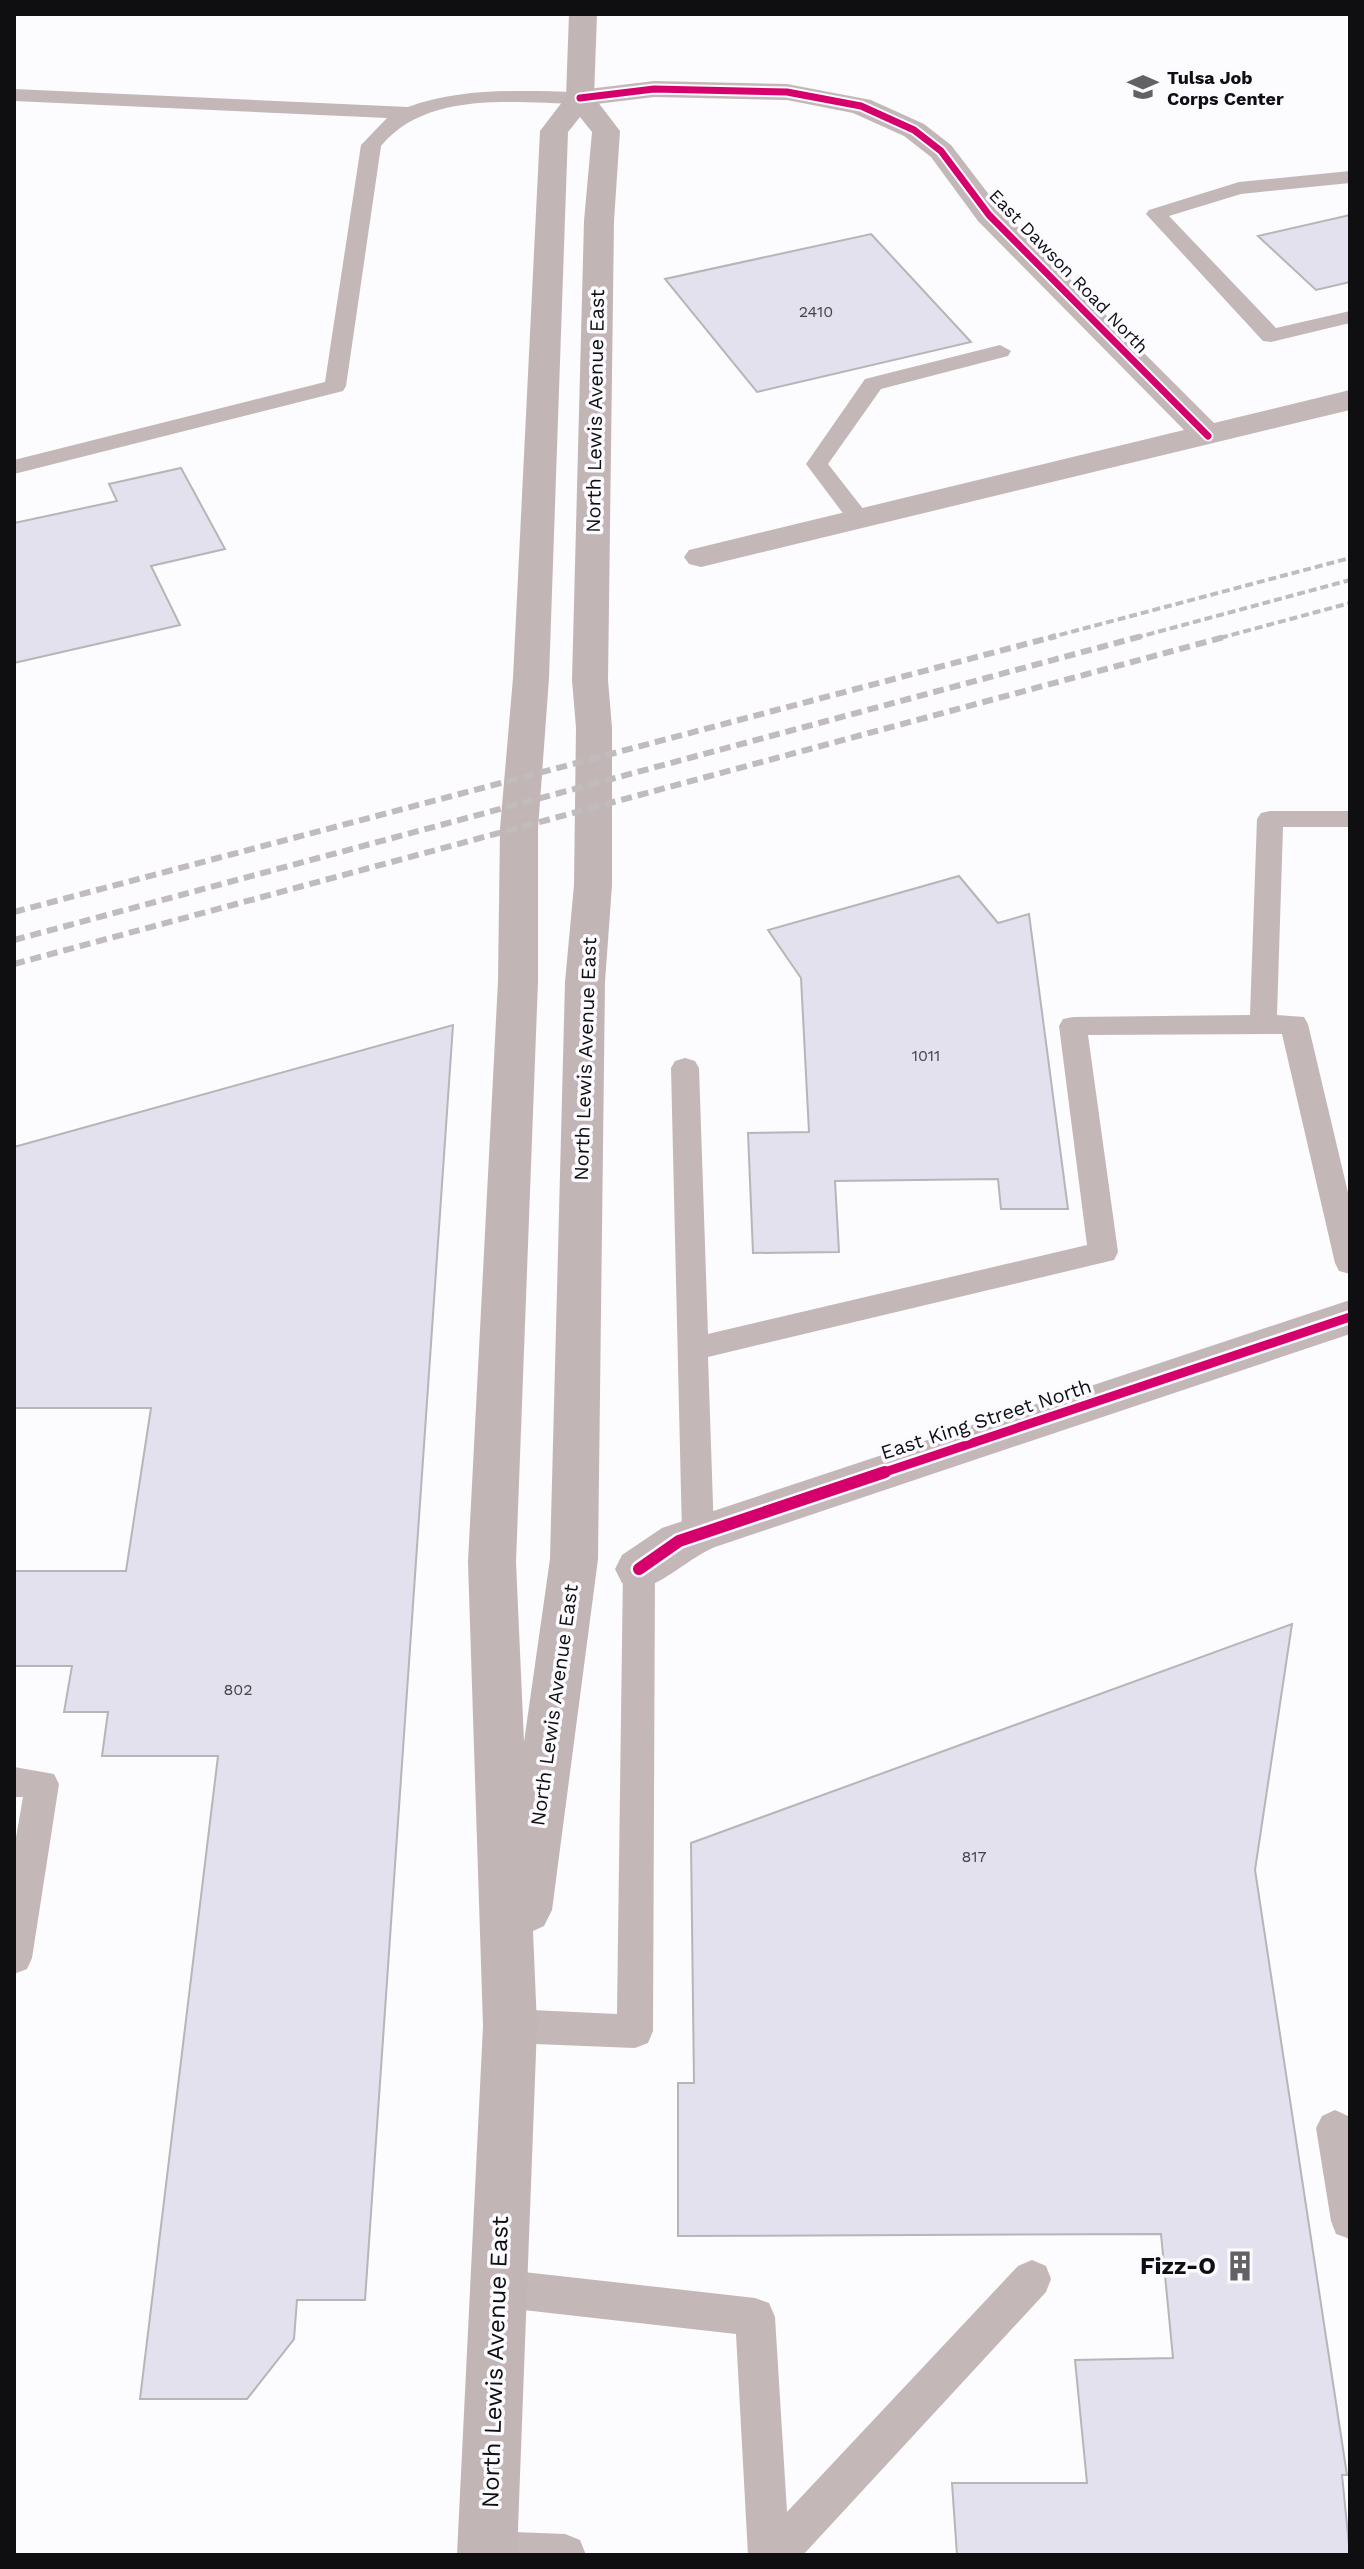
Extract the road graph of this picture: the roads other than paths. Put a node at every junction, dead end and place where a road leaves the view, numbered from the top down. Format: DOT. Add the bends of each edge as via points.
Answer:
graph roads {
  1 [pos="583,14"];
  2 [pos="14,95"];
  3 [pos="580,98"];
  4 [pos="411,113"];
  5 [pos="887,148"];
  6 [pos="917,168"];
  7 [pos="1350,177"];
  8 [pos="989,215"];
  9 [pos="1350,317"];
  10 [pos="1000,351"];
  11 [pos="1350,400"];
  12 [pos="1208,436"];
  13 [pos="14,467"];
  14 [pos="859,519"];
  15 [pos="701,557"];
  16 [pos="1350,819"];
  17 [pos="1263,1024"];
  18 [pos="685,1068"];
  19 [pos="1342,1189"];
  20 [pos="1350,1263"];
  21 [pos="1350,1317"];
  22 [pos="693,1349"];
  23 [pos="698,1534"];
  24 [pos="639,1569"];
  25 [pos="14,1782"];
  26 [pos="14,1958"];
  27 [pos="510,2026"];
  28 [pos="1335,2128"];
  29 [pos="1350,2221"];
  30 [pos="1032,2279"];
  31 [pos="498,2288"];
  32 [pos="487,2553"];
  33 [pos="565,2555"];
  34 [pos="769,2555"];
  35 [pos="775,2555"];
  1 -- 3 [label="main road"];
  2 -- 4 [label="lane"];
  3 -- 4 [label="lane" via="478,99"];
  3 -- 5 [label="street" via="666,113 789,115 852,129"];
  3 -- 8 [label="street, East Dawson Road North" via="654,89 747,90 861,106 914,130 941,151"];
  3 -- 27 [label="main road, North Lewis Avenue East" via="554,131 532,663 515,887 518,981 492,1562"];
  3 -- 27 [label="main road, North Lewis Avenue East" via="606,131 599,221 590,680 593,885 585,982 574,1559"];
  4 -- 13 [label="lane" via="388,125 371,145 335,386"];
  6 -- 8 [label="street, East Dawson Road North"];
  7 -- 9 [label="lane" via="1239,188 1156,214 1271,336"];
  8 -- 12 [label="street, East Dawson Road North"];
  10 -- 14 [label="lane" via="873,384 817,464"];
  11 -- 12 [label="street"];
  12 -- 14 [label="street"];
  14 -- 15 [label="street"];
  16 -- 17 [label="lane" via="1270,819"];
  17 -- 19 [label="lane" via="1294,1024"];
  17 -- 22 [label="lane" via="1073,1026 1103,1252"];
  18 -- 22 [label="lane"];
  19 -- 20 [label="lane"];
  21 -- 23 [label="street, East King Street North"];
  22 -- 23 [label="lane"];
  23 -- 24 [label="street, East King Street North"];
  24 -- 27 [label="lane" via="635,2031"];
  25 -- 26 [label="lane" via="42,1784"];
  27 -- 31 [label="main road, North Lewis Avenue East"];
  28 -- 29 [label="lane"];
  30 -- 35 [label="lane"];
  31 -- 32 [label="main road, North Lewis Avenue East"];
  31 -- 34 [label="lane" via="755,2317"];
  32 -- 33 [label="lane"];
}
